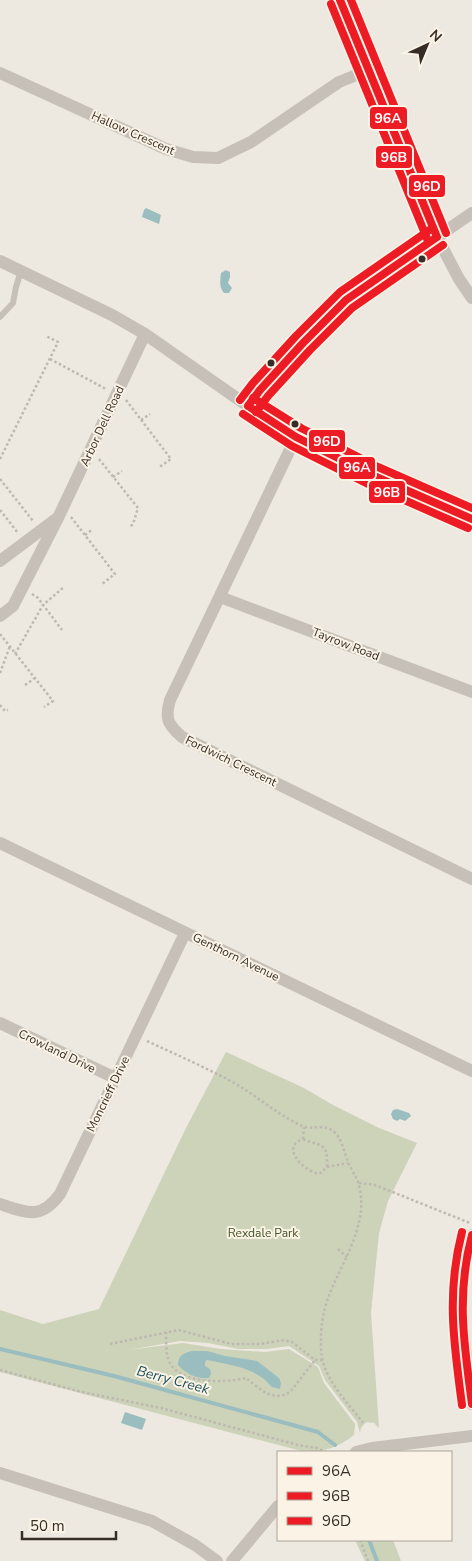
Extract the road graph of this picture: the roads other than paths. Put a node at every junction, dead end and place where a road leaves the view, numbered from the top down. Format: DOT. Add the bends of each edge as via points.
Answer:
graph roads {
  1 [pos="340,0"];
  2 [pos="369,70"];
  3 [pos="0,73"];
  4 [pos="472,212"];
  5 [pos="437,237"];
  6 [pos="0,261"];
  7 [pos="21,271"];
  8 [pos="472,298"];
  9 [pos="0,317"];
  10 [pos="145,334"];
  11 [pos="248,406"];
  12 [pos="296,437"];
  13 [pos="60,514"];
  14 [pos="472,519"];
  15 [pos="0,561"];
  16 [pos="220,596"];
  17 [pos="0,616"];
  18 [pos="472,692"];
  19 [pos="0,843"];
  20 [pos="472,879"];
  21 [pos="185,933"];
  22 [pos="0,1023"];
  23 [pos="472,1071"];
  24 [pos="115,1078"];
  25 [pos="0,1204"];
  26 [pos="472,1237"];
  27 [pos="472,1404"];
  28 [pos="472,1436"];
  29 [pos="360,1451"];
  30 [pos="0,1473"];
  31 [pos="277,1507"];
  32 [pos="217,1561"];
  33 [pos="232,1561"];
  1 -- 2 [label="street"];
  2 -- 3 [label="street, Hallow Crescent" via="339,82 251,142 218,158 193,157 166,149"];
  2 -- 5 [label="street"];
  4 -- 5 [label="street"];
  5 -- 8 [label="street" via="458,279"];
  5 -- 11 [label="street" via="346,300"];
  6 -- 7 [label="street"];
  7 -- 9 [label="lane" via="13,303"];
  7 -- 10 [label="street"];
  10 -- 11 [label="street"];
  10 -- 13 [label="street, Arbor Dell Road"];
  11 -- 12 [label="street"];
  12 -- 14 [label="street"];
  12 -- 16 [label="street, Fordwich Crescent"];
  13 -- 15 [label="street, Arbor Dell Road"];
  13 -- 17 [label="street, Arbor Dell Road" via="13,606"];
  16 -- 18 [label="street, Tayrow Road"];
  16 -- 20 [label="street, Fordwich Crescent" via="170,700 168,720 174,730 182,737"];
  19 -- 21 [label="street, Genthorn Avenue"];
  21 -- 23 [label="street, Genthorn Avenue"];
  21 -- 24 [label="street, Moncrieff Drive"];
  22 -- 24 [label="street, Crowland Drive"];
  24 -- 25 [label="street, Moncrieff Drive" via="54,1203 37,1212 25,1212"];
  26 -- 27 [label="street" via="462,1274 461,1299"];
  28 -- 29 [label="street"];
  30 -- 32 [label="street" via="152,1521"];
  31 -- 33 [label="street"];
}
